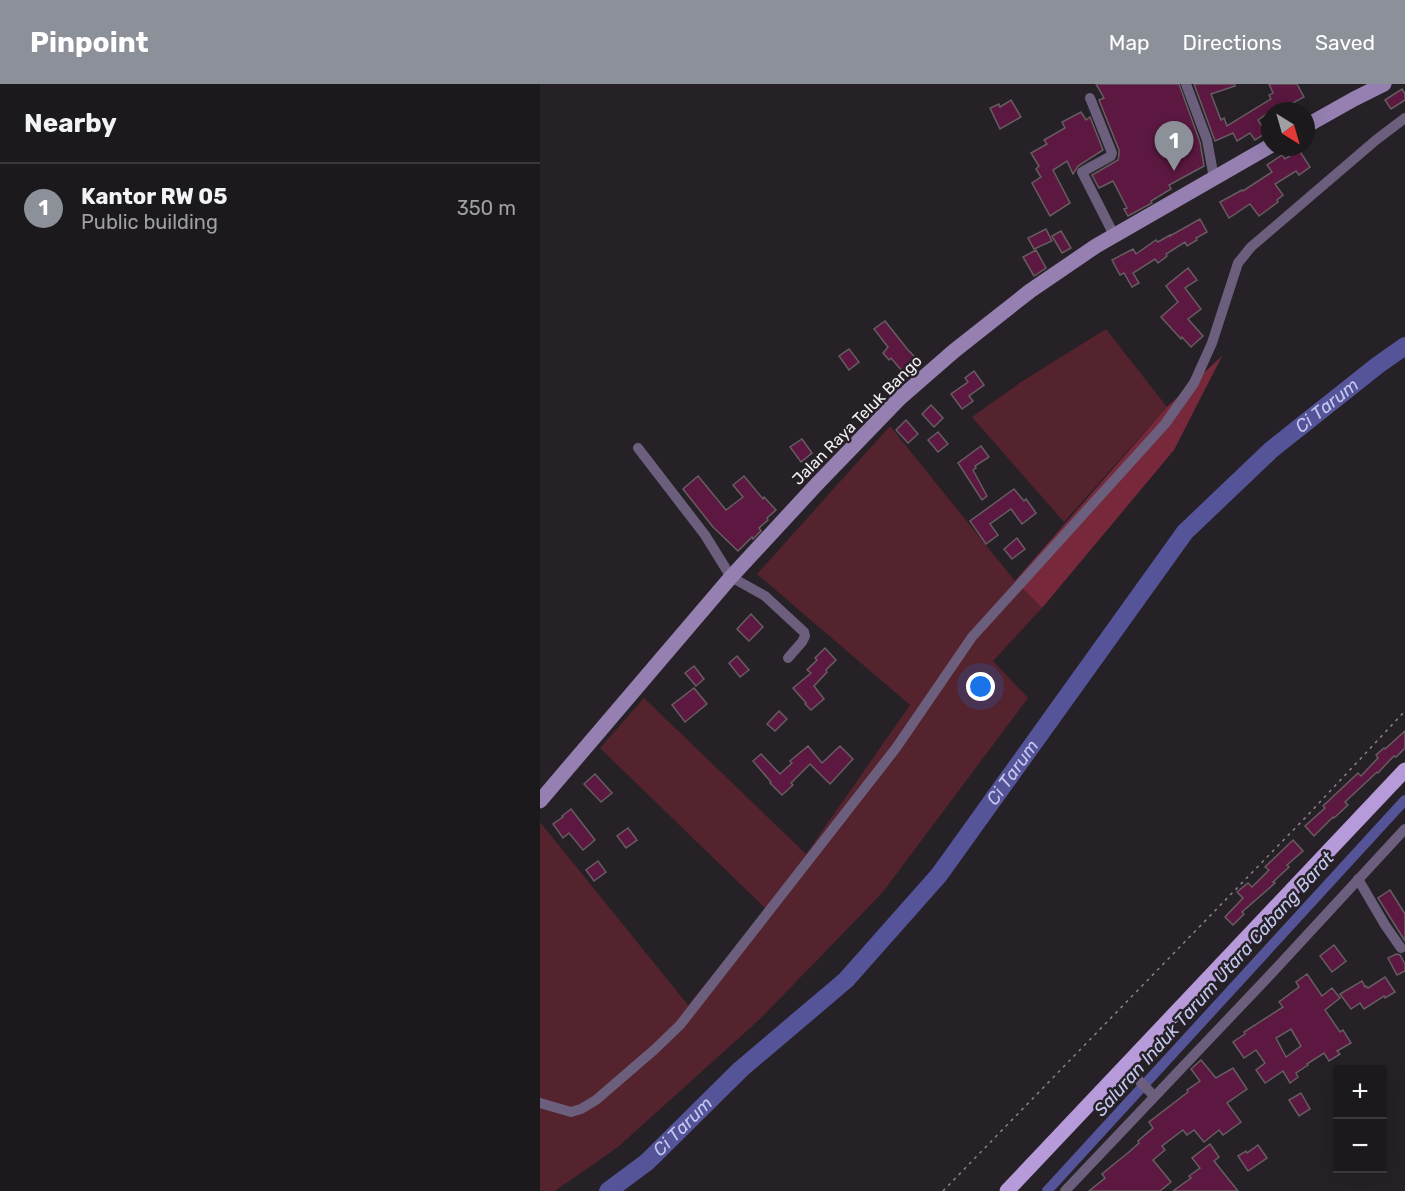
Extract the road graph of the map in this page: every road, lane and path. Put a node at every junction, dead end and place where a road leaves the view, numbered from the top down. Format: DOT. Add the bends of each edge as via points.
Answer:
graph roads {
  1 [pos="1186,84"];
  2 [pos="1384,84"];
  3 [pos="1090,98"];
  4 [pos="1405,118"];
  5 [pos="1315,121"];
  6 [pos="1261,151"];
  7 [pos="1214,178"];
  8 [pos="1114,235"];
  9 [pos="638,448"];
  10 [pos="731,577"];
  11 [pos="788,658"];
  12 [pos="1405,711"];
  13 [pos="1405,770"];
  14 [pos="540,801"];
  15 [pos="1405,829"];
  16 [pos="1358,879"];
  17 [pos="1401,948"];
  18 [pos="1126,1067"];
  19 [pos="1153,1094"];
  20 [pos="540,1103"];
  21 [pos="943,1191"];
  22 [pos="1007,1191"];
  23 [pos="1065,1191"];
  1 -- 7 [label="street" via="1206,140"];
  2 -- 5 [label="main road"];
  3 -- 8 [label="street" via="1112,156 1082,172"];
  4 -- 20 [label="street" via="1251,247 1238,263 1202,367 1164,424 972,637 896,748 680,1025 582,1110 571,1112"];
  6 -- 7 [label="main road, Jalan Raya Teluk Bango"];
  7 -- 8 [label="main road, Jalan Raya Teluk Bango"];
  8 -- 10 [label="main road, Jalan Raya Teluk Bango" via="1030,291 900,398"];
  9 -- 10 [label="street" via="705,535"];
  10 -- 11 [label="street" via="765,596 804,632 802,642"];
  10 -- 14 [label="main road, Jalan Raya Teluk Bango"];
  12 -- 21 [label="path"];
  13 -- 18 [label="main road"];
  15 -- 16 [label="street"];
  16 -- 17 [label="street"];
  16 -- 19 [label="street"];
  18 -- 19 [label="street"];
  18 -- 22 [label="main road"];
  19 -- 23 [label="street"];
}
